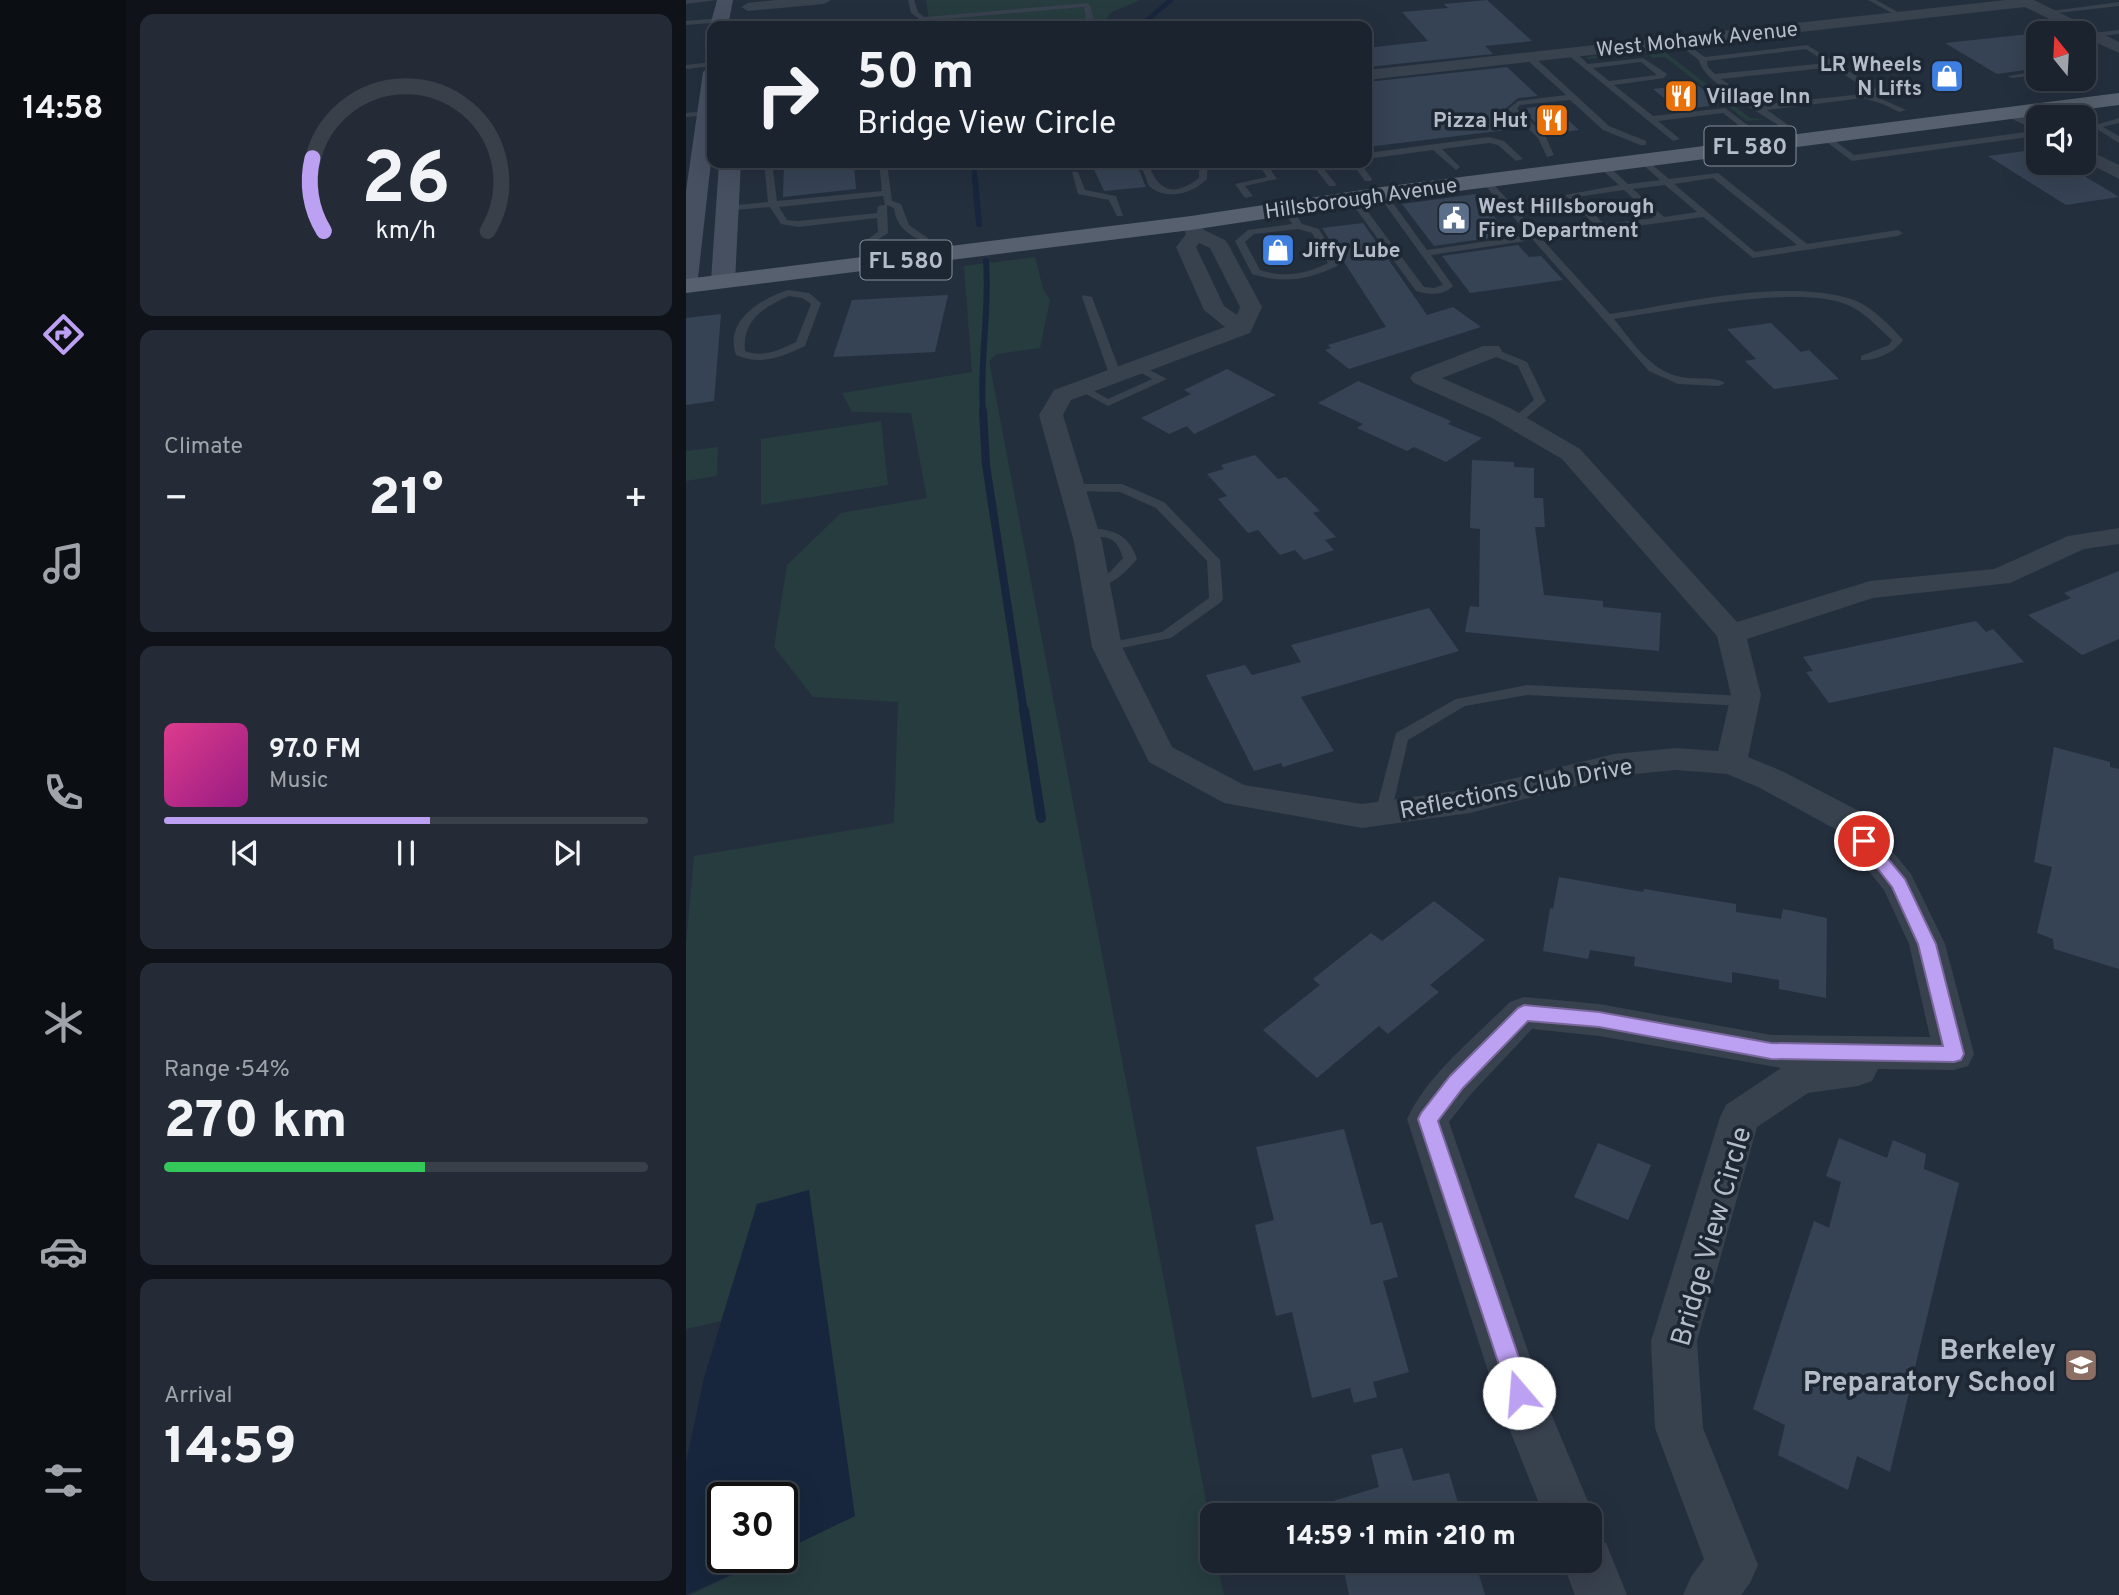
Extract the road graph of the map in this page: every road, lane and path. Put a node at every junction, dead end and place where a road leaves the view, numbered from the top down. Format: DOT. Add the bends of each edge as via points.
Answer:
graph roads {
  1 [pos="714,0"];
  2 [pos="725,0"];
  3 [pos="824,0"];
  4 [pos="911,0"];
  5 [pos="1871,0"];
  6 [pos="2025,1"];
  7 [pos="686,2"];
  8 [pos="748,4"];
  9 [pos="2119,5"];
  10 [pos="2048,12"];
  11 [pos="1901,16"];
  12 [pos="720,21"];
  13 [pos="1090,21"];
  14 [pos="2063,21"];
  15 [pos="686,23"];
  16 [pos="707,23"];
  17 [pos="2119,32"];
  18 [pos="2096,35"];
  19 [pos="2096,39"];
  20 [pos="1679,41"];
  21 [pos="2119,48"];
  22 [pos="1571,52"];
  23 [pos="1530,57"];
  24 [pos="1703,58"];
  25 [pos="707,65"];
  26 [pos="1833,65"];
  27 [pos="1587,66"];
  28 [pos="686,67"];
  29 [pos="1372,74"];
  30 [pos="2026,74"];
  31 [pos="2012,76"];
  32 [pos="1713,77"];
  33 [pos="1608,83"];
  34 [pos="2096,88"];
  35 [pos="707,91"];
  36 [pos="2034,91"];
  37 [pos="2119,95"];
  38 [pos="1572,97"];
  39 [pos="1873,97"];
  40 [pos="1988,99"];
  41 [pos="1759,108"];
  42 [pos="1902,110"];
  43 [pos="701,113"];
  44 [pos="2014,113"];
  45 [pos="1651,119"];
  46 [pos="2119,120"];
  47 [pos="1784,125"];
  48 [pos="2026,125"];
  49 [pos="1750,130"];
  50 [pos="2026,132"];
  51 [pos="1824,137"];
  52 [pos="1676,139"];
  53 [pos="2119,140"];
  54 [pos="707,141"];
  55 [pos="1435,147"];
  56 [pos="1643,152"];
  57 [pos="1372,155"];
  58 [pos="1550,155"];
  59 [pos="1600,157"];
  60 [pos="1519,159"];
  61 [pos="2096,160"];
  62 [pos="1456,167"];
  63 [pos="730,168"];
  64 [pos="769,168"];
  65 [pos="884,168"];
  66 [pos="1146,168"];
  67 [pos="1202,168"];
  68 [pos="1265,168"];
  69 [pos="1319,168"];
  70 [pos="1578,168"];
  71 [pos="2119,173"];
  72 [pos="1075,174"];
  73 [pos="1369,178"];
  74 [pos="1485,180"];
  75 [pos="1667,182"];
  76 [pos="1332,184"];
  77 [pos="692,186"];
  78 [pos="1626,187"];
  79 [pos="1248,196"];
  80 [pos="887,198"];
  81 [pos="1353,198"];
  82 [pos="773,204"];
  83 [pos="1311,204"];
  84 [pos="727,209"];
  85 [pos="1186,213"];
  86 [pos="1120,214"];
  87 [pos="1705,214"];
  88 [pos="883,215"];
  89 [pos="1292,217"];
  90 [pos="1662,220"];
  91 [pos="1602,227"];
  92 [pos="1898,233"];
  93 [pos="1535,237"];
  94 [pos="924,239"];
  95 [pos="865,246"];
  96 [pos="1805,247"];
  97 [pos="1425,253"];
  98 [pos="723,272"];
  99 [pos="686,274"];
  100 [pos="788,283"];
  101 [pos="1087,297"];
  102 [pos="1607,317"];
  103 [pos="1242,328"];
  104 [pos="1491,351"];
  105 [pos="1865,358"];
  106 [pos="1126,371"];
  107 [pos="1718,383"];
  108 [pos="1081,388"];
  109 [pos="1515,422"];
  110 [pos="1072,488"];
  111 [pos="2119,536"];
  112 [pos="1731,634"];
  113 [pos="1107,647"];
  114 [pos="1745,701"];
  115 [pos="1731,763"];
  116 [pos="1383,814"];
  117 [pos="1954,1054"];
  118 [pos="1564,1503"];
  119 [pos="1593,1573"];
  120 [pos="1601,1595"];
  121 [pos="1709,1595"];
  1 -- 7 [label="lane"];
  2 -- 12 [label="main road"];
  3 -- 8 [label="street"];
  4 -- 13 [label="lane" via="922,19 1087,5"];
  5 -- 11 [label="lane"];
  6 -- 10 [label="street"];
  6 -- 11 [label="street, West Mohawk Avenue"];
  9 -- 10 [label="lane"];
  10 -- 14 [label="street"];
  11 -- 20 [label="street, West Mohawk Avenue"];
  15 -- 16 [label="lane"];
  17 -- 18 [label="lane"];
  19 -- 21 [label="street"];
  20 -- 22 [label="street, West Mohawk Avenue"];
  20 -- 24 [label="lane"];
  22 -- 23 [label="street, West Mohawk Avenue"];
  22 -- 27 [label="lane"];
  23 -- 29 [label="street, West Mohawk Avenue"];
  23 -- 38 [label="lane"];
  24 -- 26 [label="lane" via="1807,47"];
  24 -- 32 [label="lane" via="1704,68"];
  25 -- 28 [label="lane"];
  26 -- 32 [label="lane"];
  26 -- 39 [label="lane" via="1875,92"];
  27 -- 33 [label="lane"];
  27 -- 33 [label="lane" via="1643,60 1664,76"];
  30 -- 31 [label="lane"];
  32 -- 41 [label="lane"];
  33 -- 45 [label="lane"];
  34 -- 37 [label="main road, Hillsborough Avenue / FL 580"];
  35 -- 43 [label="main road"];
  36 -- 40 [label="main road, Hillsborough Avenue / FL 580"];
  37 -- 44 [label="main road, Hillsborough Avenue / FL 580"];
  38 -- 56 [label="lane" via="1606,128"];
  38 -- 58 [label="lane" via="1518,103 1512,109 1542,137"];
  39 -- 41 [label="lane"];
  39 -- 42 [label="lane"];
  40 -- 42 [label="main road, Hillsborough Avenue / FL 580"];
  40 -- 51 [label="main road" via="1956,112 1841,127"];
  41 -- 47 [label="lane"];
  42 -- 47 [label="main road, Hillsborough Avenue / FL 580"];
  43 -- 54 [label="main road"];
  44 -- 48 [label="street"];
  44 -- 51 [label="main road, Hillsborough Avenue / FL 580"];
  45 -- 49 [label="lane" via="1725,110"];
  45 -- 52 [label="lane"];
  46 -- 53 [label="lane" via="2096,126"];
  47 -- 49 [label="main road, Hillsborough Avenue / FL 580"];
  47 -- 70 [label="main road" via="1763,137 1612,157"];
  49 -- 52 [label="main road, Hillsborough Avenue / FL 580"];
  50 -- 51 [label="lane" via="1853,158"];
  51 -- 56 [label="main road, Hillsborough Avenue / FL 580"];
  52 -- 56 [label="main road, Hillsborough Avenue / FL 580"];
  54 -- 77 [label="main road"];
  55 -- 57 [label="lane"];
  55 -- 60 [label="lane" via="1489,140 1502,143"];
  55 -- 62 [label="lane"];
  56 -- 59 [label="main road, Hillsborough Avenue / FL 580"];
  56 -- 75 [label="lane"];
  58 -- 59 [label="main road, Hillsborough Avenue / FL 580"];
  58 -- 60 [label="main road, Hillsborough Avenue / FL 580"];
  59 -- 70 [label="main road, Hillsborough Avenue / FL 580"];
  59 -- 74 [label="main road" via="1483,170"];
  59 -- 78 [label="lane"];
  60 -- 62 [label="main road, Hillsborough Avenue / FL 580"];
  61 -- 71 [label="street"];
  62 -- 73 [label="main road, Hillsborough Avenue / FL 580"];
  62 -- 83 [label="main road" via="1436,179"];
  63 -- 84 [label="main road"];
  64 -- 82 [label="lane"];
  65 -- 80 [label="lane"];
  66 -- 85 [label="lane" via="1153,185"];
  67 -- 85 [label="lane" via="1203,179 1195,187"];
  68 -- 79 [label="lane" via="1273,179 1239,184"];
  69 -- 76 [label="lane"];
  70 -- 74 [label="main road, Hillsborough Avenue / FL 580"];
  72 -- 86 [label="lane" via="1081,192 1113,198"];
  73 -- 74 [label="main road, Hillsborough Avenue / FL 580"];
  73 -- 76 [label="main road, Hillsborough Avenue / FL 580"];
  73 -- 81 [label="main road, Hillsborough Avenue / FL 580"];
  73 -- 97 [label="lane"];
  74 -- 93 [label="lane"];
  75 -- 78 [label="lane"];
  75 -- 87 [label="lane"];
  75 -- 96 [label="lane" via="1715,175"];
  76 -- 79 [label="main road, Hillsborough Avenue / FL 580"];
  76 -- 85 [label="main road" via="1275,200"];
  77 -- 99 [label="main road"];
  78 -- 90 [label="lane"];
  78 -- 91 [label="lane" via="1570,195"];
  79 -- 85 [label="main road, Hillsborough Avenue / FL 580"];
  80 -- 82 [label="lane"];
  80 -- 88 [label="lane" via="881,208"];
  80 -- 94 [label="lane" via="898,206 903,226"];
  81 -- 83 [label="main road, Hillsborough Avenue / FL 580"];
  81 -- 97 [label="lane" via="1420,289 1444,289 1446,282"];
  82 -- 84 [label="lane"];
  82 -- 88 [label="lane" via="784,222 798,224"];
  83 -- 89 [label="main road, Hillsborough Avenue / FL 580"];
  84 -- 98 [label="main road"];
  85 -- 86 [label="main road, Hillsborough Avenue / FL 580"];
  85 -- 89 [label="main road, Hillsborough Avenue / FL 580"];
  85 -- 100 [label="main road, Hillsborough Avenue / FL 580"];
  85 -- 103 [label="street" via="1186,247 1216,310"];
  85 -- 103 [label="street" via="1218,244 1251,307"];
  86 -- 94 [label="main road, Hillsborough Avenue / FL 580"];
  87 -- 90 [label="lane"];
  87 -- 96 [label="lane" via="1753,255"];
  88 -- 95 [label="lane" via="883,233"];
  89 -- 89 [label="lane" via="1316,231 1334,264 1286,278 1272,279 1256,272 1240,240"];
  90 -- 91 [label="lane"];
  91 -- 93 [label="lane"];
  92 -- 96 [label="lane"];
  93 -- 97 [label="lane"];
  93 -- 102 [label="lane"];
  94 -- 95 [label="main road, Hillsborough Avenue / FL 580"];
  95 -- 98 [label="main road, Hillsborough Avenue / FL 580"];
  98 -- 99 [label="main road, Hillsborough Avenue / FL 580"];
  98 -- 100 [label="main road, Hillsborough Avenue / FL 580"];
  100 -- 100 [label="lane" via="750,312 737,342 740,353 749,358 780,355 801,344 816,303"];
  101 -- 106 [label="lane"];
  102 -- 105 [label="lane" via="1745,299 1827,296 1862,308 1898,340 1893,347"];
  102 -- 107 [label="lane" via="1659,375 1689,383"];
  103 -- 106 [label="street, Reflections Club Drive"];
  104 -- 109 [label="lane" via="1523,364 1540,401"];
  104 -- 109 [label="street" via="1422,378"];
  106 -- 108 [label="street, Reflections Club Drive"];
  106 -- 108 [label="lane" via="1161,379 1108,403"];
  108 -- 110 [label="street, Reflections Club Drive" via="1062,395 1051,415"];
  109 -- 112 [label="street" via="1571,454"];
  110 -- 113 [label="street, Reflections Club Drive"];
  110 -- 113 [label="lane" via="1122,488 1160,505 1213,559 1216,599 1166,635"];
  111 -- 112 [label="street" via="2078,542 2000,577 1870,590"];
  112 -- 114 [label="street"];
  113 -- 116 [label="street, Reflections Club Drive" via="1160,754 1236,795 1362,816"];
  114 -- 115 [label="street"];
  114 -- 116 [label="lane" via="1527,690 1461,702 1401,737"];
  115 -- 116 [label="street, Reflections Club Drive" via="1676,760 1614,765 1470,801"];
  115 -- 117 [label="street, Reflections Club Drive" via="1847,820 1899,883 1927,944"];
  117 -- 118 [label="street" via="1771,1051 1599,1020 1524,1013 1457,1082 1427,1119 1519,1393"];
  117 -- 121 [label="street, Bridge View Circle" via="1799,1077 1740,1117 1674,1341 1678,1429 1732,1564"];
  119 -- 120 [label="street"];
}
